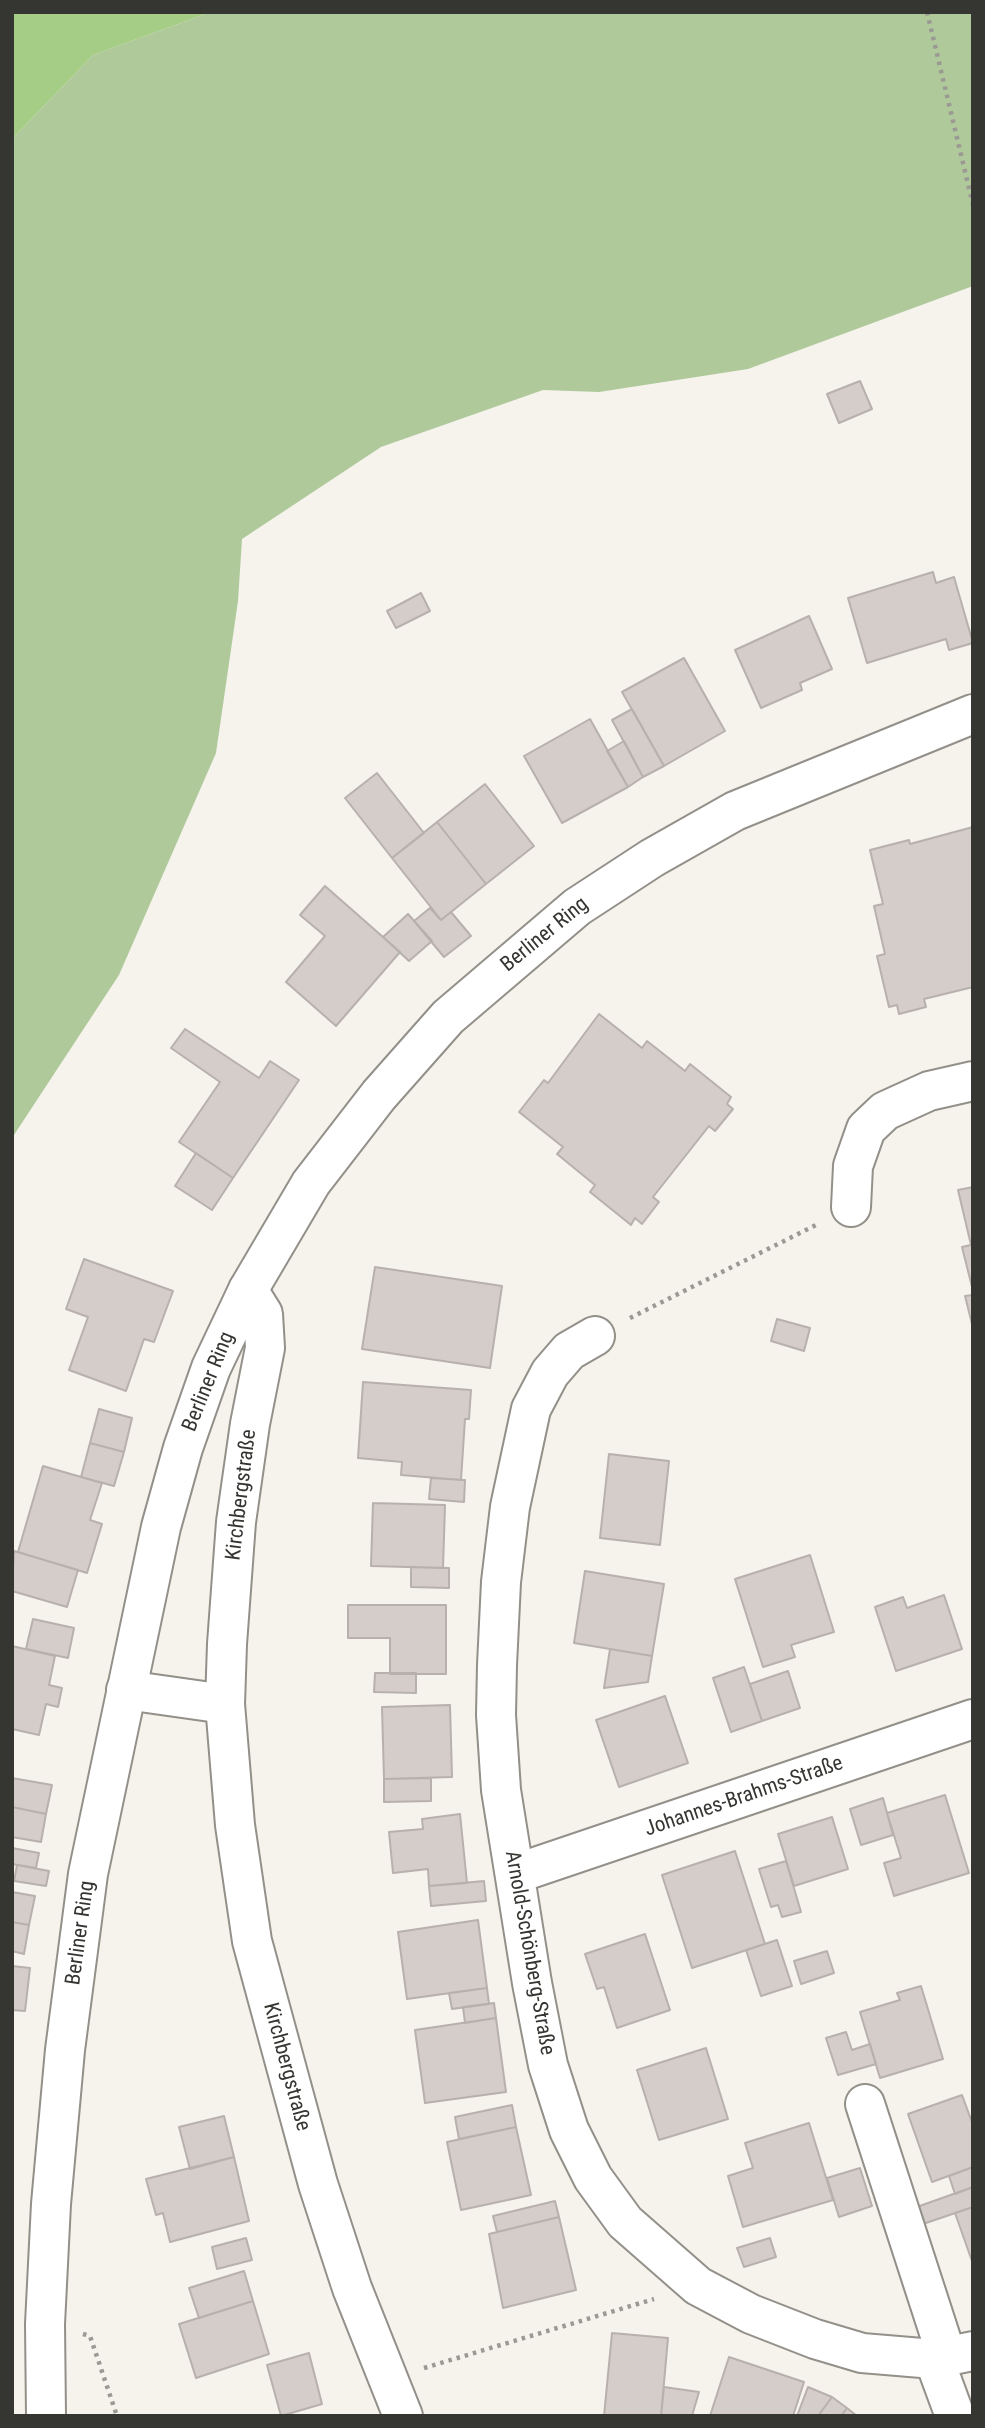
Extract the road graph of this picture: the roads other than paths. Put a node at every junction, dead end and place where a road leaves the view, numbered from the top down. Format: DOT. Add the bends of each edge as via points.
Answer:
graph roads {
  1 [pos="973,714"];
  2 [pos="973,1081"];
  3 [pos="851,1207"];
  4 [pos="248,1290"];
  5 [pos="595,1336"];
  6 [pos="126,1690"];
  7 [pos="225,1704"];
  8 [pos="973,1719"];
  9 [pos="515,1874"];
  10 [pos="865,2104"];
  11 [pos="951,2356"];
  12 [pos="46,2416"];
  13 [pos="403,2416"];
  14 [pos="954,2416"];
  1 -- 4 [label="street, Berliner Ring" via="735,811 577,907 448,1017 379,1095 311,1183"];
  2 -- 3 [label="street" via="929,1091 885,1111 866,1129 853,1166"];
  4 -- 6 [label="street, Berliner Ring" via="211,1368 183,1448"];
  4 -- 7 [label="street, Kirchbergstraße" via="263,1314 265,1348 236,1522"];
  5 -- 9 [label="street, Arnold-Schönberg-Straße" via="569,1351 550,1373 531,1409 510,1507 501,1582 496,1715 501,1790"];
  6 -- 7 [label="street"];
  6 -- 12 [label="street, Berliner Ring" via="89,1874 65,2050 51,2204"];
  7 -- 13 [label="street, Kirchbergstraße" via="235,1825 252,1941 318,2184 352,2288"];
  8 -- 9 [label="street, Johannes-Brahms-Straße"];
  9 -- 11 [label="street, Arnold-Schönberg-Straße" via="548,2065 569,2130 593,2178 625,2222 698,2286 751,2314 862,2353"];
  10 -- 11 [label="street"];
  11 -- 14 [label="street"];
}
